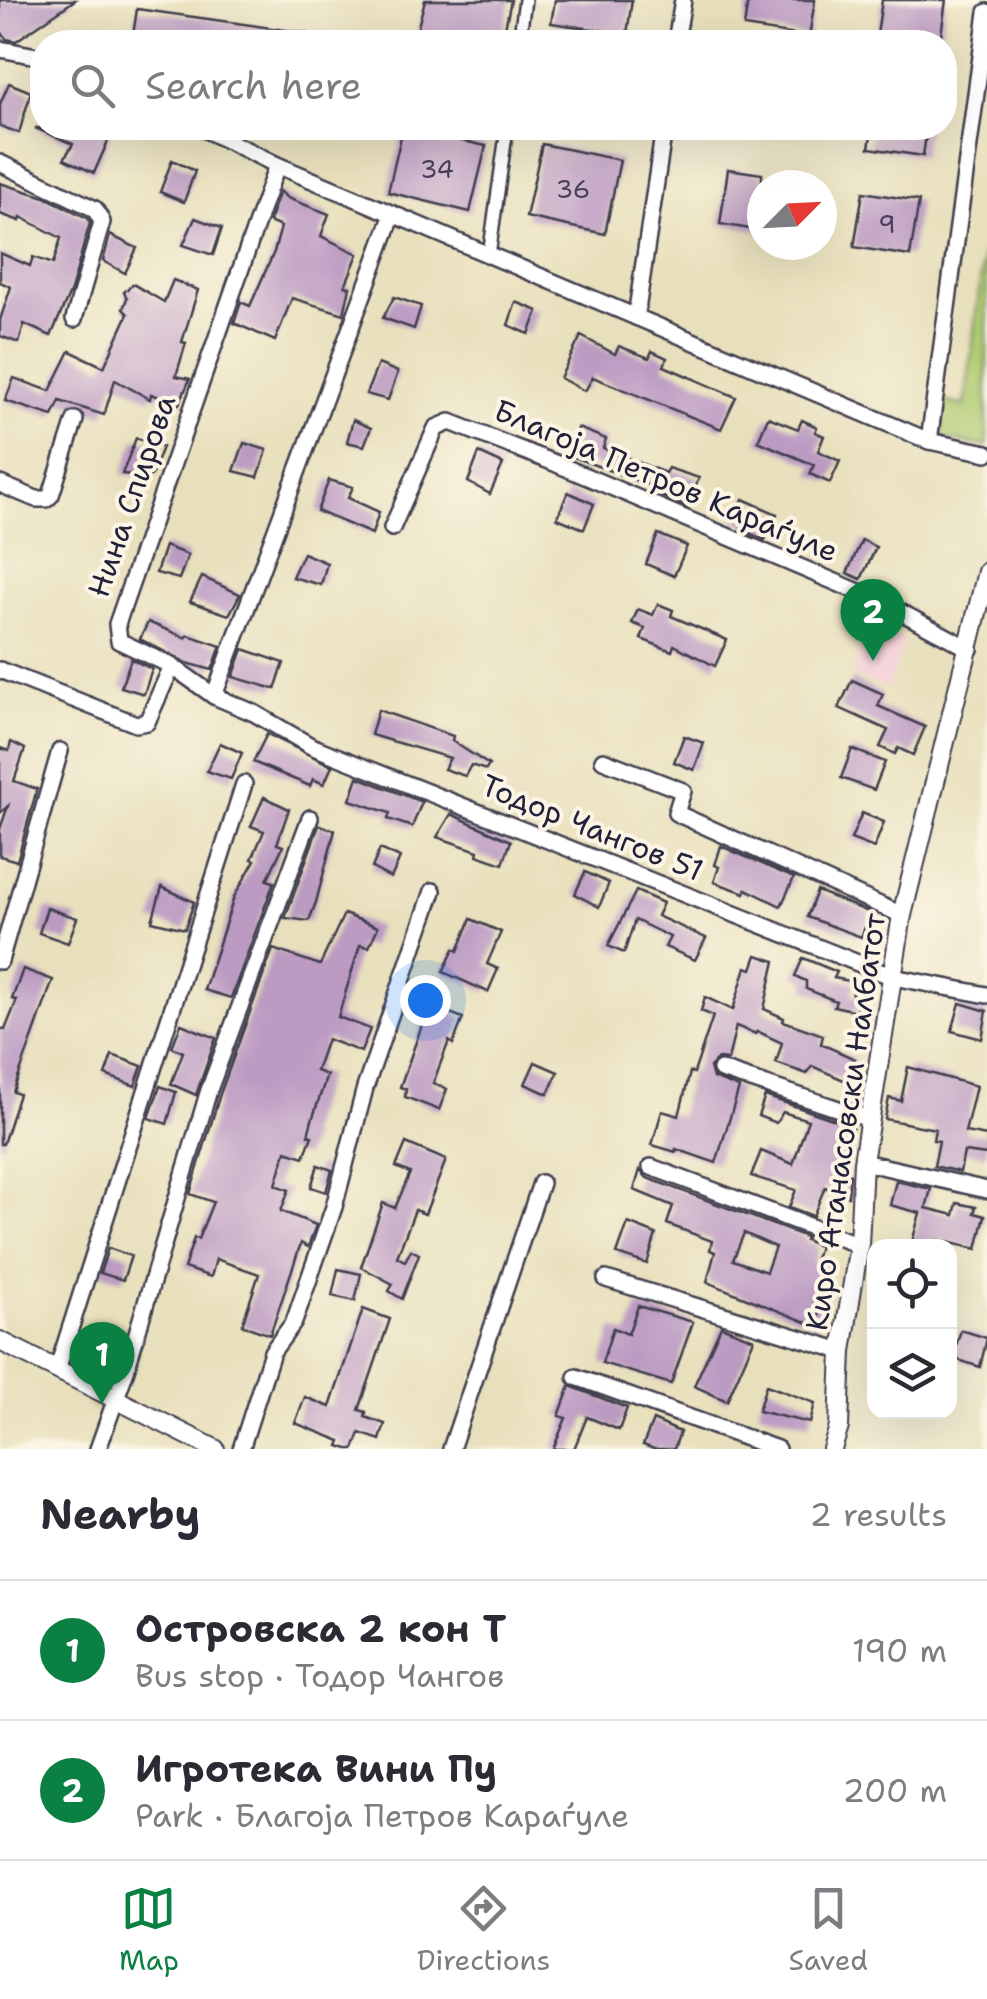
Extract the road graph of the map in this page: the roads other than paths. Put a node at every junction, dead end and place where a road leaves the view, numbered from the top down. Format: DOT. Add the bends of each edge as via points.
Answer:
graph roads {
  1 [pos="525,0"];
  2 [pos="683,0"];
  3 [pos="987,12"];
  4 [pos="521,30"];
  5 [pos="678,30"];
  6 [pos="0,48"];
  7 [pos="30,54"];
  8 [pos="226,140"];
  9 [pos="505,140"];
  10 [pos="662,140"];
  11 [pos="0,163"];
  12 [pos="277,165"];
  13 [pos="393,214"];
  14 [pos="489,255"];
  15 [pos="636,316"];
  16 [pos="74,319"];
  17 [pos="76,420"];
  18 [pos="929,441"];
  19 [pos="987,453"];
  20 [pos="0,484"];
  21 [pos="392,528"];
  22 [pos="987,572"];
  23 [pos="970,650"];
  24 [pos="172,666"];
  25 [pos="0,670"];
  26 [pos="214,696"];
  27 [pos="60,751"];
  28 [pos="603,760"];
  29 [pos="244,784"];
  30 [pos="310,818"];
  31 [pos="434,891"];
  32 [pos="902,915"];
  33 [pos="0,960"];
  34 [pos="893,976"];
  35 [pos="987,995"];
  36 [pos="721,1070"];
  37 [pos="869,1119"];
  38 [pos="863,1162"];
  39 [pos="652,1167"];
  40 [pos="541,1183"];
  41 [pos="987,1190"];
  42 [pos="859,1245"];
  43 [pos="606,1278"];
  44 [pos="0,1341"];
  45 [pos="842,1350"];
  46 [pos="57,1370"];
  47 [pos="576,1378"];
  48 [pos="116,1399"];
  49 [pos="98,1449"];
  50 [pos="215,1449"];
  51 [pos="241,1449"];
  52 [pos="451,1449"];
  53 [pos="778,1449"];
  54 [pos="832,1449"];
  1 -- 4 [label="street"];
  2 -- 5 [label="street"];
  3 -- 18 [label="street"];
  6 -- 7 [label="street"];
  8 -- 12 [label="street"];
  9 -- 14 [label="street"];
  10 -- 15 [label="street"];
  11 -- 16 [label="street" via="100,215"];
  12 -- 13 [label="street"];
  12 -- 24 [label="street, Нина Спирова" via="116,624 119,642"];
  13 -- 14 [label="street"];
  13 -- 26 [label="street"];
  14 -- 15 [label="street"];
  15 -- 18 [label="street"];
  17 -- 20 [label="street" via="51,495 36,499"];
  18 -- 19 [label="street"];
  21 -- 23 [label="street, Благоја Петров Караѓуле" via="436,428 450,422 880,601"];
  22 -- 23 [label="street, Киро Атанасовски Налбатот"];
  23 -- 32 [label="street, Киро Атанасовски Налбатот"];
  24 -- 25 [label="street" via="147,722 136,724"];
  24 -- 26 [label="street, Тодор Чангов 51"];
  26 -- 34 [label="street, Тодор Чангов 51" via="311,746"];
  27 -- 33 [label="street"];
  28 -- 32 [label="street" via="684,790 676,814"];
  29 -- 46 [label="street"];
  30 -- 48 [label="street" via="209,1090"];
  31 -- 51 [label="street" via="294,1322 272,1352"];
  32 -- 34 [label="street, Киро Атанасовски Налбатот"];
  34 -- 35 [label="street, Тодор Чангов 51"];
  34 -- 37 [label="street, Киро Атанасовски Налбатот"];
  36 -- 37 [label="street"];
  37 -- 38 [label="street, Киро Атанасовски Налбатот"];
  38 -- 41 [label="street"];
  38 -- 42 [label="street, Киро Атанасовски Налбатот"];
  39 -- 42 [label="street"];
  40 -- 52 [label="street"];
  42 -- 45 [label="street, Киро Атанасовски Налбатот"];
  43 -- 45 [label="street"];
  44 -- 46 [label="street"];
  45 -- 54 [label="street, Киро Атанасовски Налбатот"];
  46 -- 48 [label="street"];
  47 -- 53 [label="street"];
  48 -- 49 [label="street"];
  48 -- 50 [label="street"];
}
